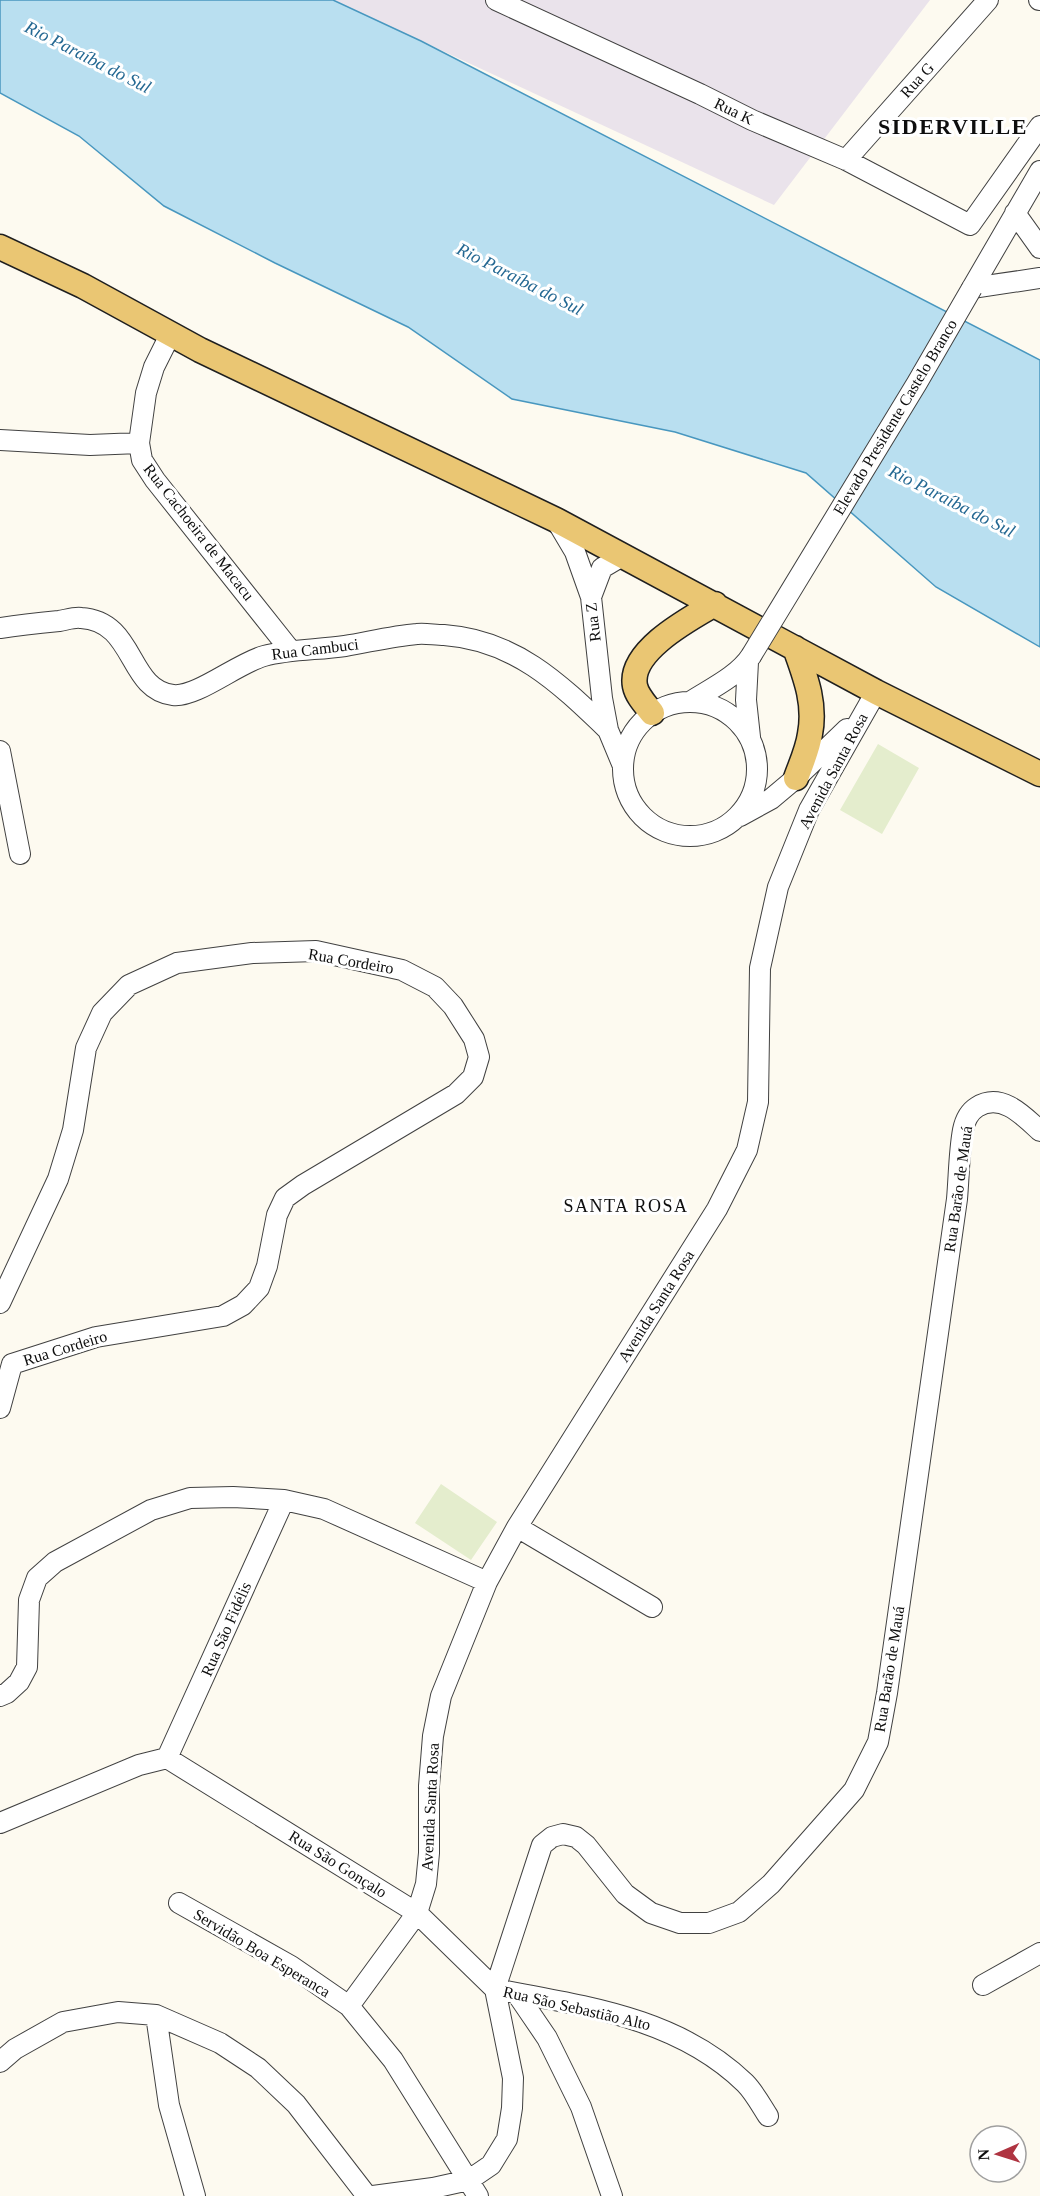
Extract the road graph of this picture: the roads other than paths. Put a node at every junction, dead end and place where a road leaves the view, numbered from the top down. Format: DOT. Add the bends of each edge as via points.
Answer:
graph roads {
  1 [pos="496,0"];
  2 [pos="988,0"];
  3 [pos="1040,126"];
  4 [pos="1033,151"];
  5 [pos="846,160"];
  6 [pos="1040,171"];
  7 [pos="1015,213"];
  8 [pos="0,247"];
  9 [pos="1040,248"];
  10 [pos="1040,278"];
  11 [pos="972,288"];
  12 [pos="170,335"];
  13 [pos="0,441"];
  14 [pos="139,443"];
  15 [pos="556,520"];
  16 [pos="624,555"];
  17 [pos="591,597"];
  18 [pos="715,604"];
  19 [pos="0,628"];
  20 [pos="795,648"];
  21 [pos="291,651"];
  22 [pos="750,659"];
  23 [pos="876,692"];
  24 [pos="690,702"];
  25 [pos="652,713"];
  26 [pos="862,715"];
  27 [pos="608,730"];
  28 [pos="750,739"];
  29 [pos="0,751"];
  30 [pos="623,766"];
  31 [pos="1040,774"];
  32 [pos="796,778"];
  33 [pos="735,819"];
  34 [pos="20,854"];
  35 [pos="1040,1131"];
  36 [pos="0,1303"];
  37 [pos="6,1358"];
  38 [pos="0,1408"];
  39 [pos="284,1500"];
  40 [pos="517,1527"];
  41 [pos="487,1581"];
  42 [pos="652,1607"];
  43 [pos="0,1696"];
  44 [pos="167,1758"];
  45 [pos="0,1822"];
  46 [pos="179,1904"];
  47 [pos="417,1913"];
  48 [pos="1040,1953"];
  49 [pos="983,1985"];
  50 [pos="495,1989"];
  51 [pos="518,1994"];
  52 [pos="349,2006"];
  53 [pos="156,2015"];
  54 [pos="0,2062"];
  55 [pos="768,2116"];
  56 [pos="474,2188"];
  57 [pos="195,2196"];
  58 [pos="367,2196"];
  59 [pos="373,2196"];
  60 [pos="612,2196"];
  1 -- 5 [label="street, Rua K"];
  2 -- 5 [label="street, Rua G"];
  3 -- 4 [label="street"];
  4 -- 5 [label="street, Rua K" via="970,225"];
  6 -- 7 [label="street, Elevado Presidente Castelo Branco"];
  7 -- 9 [label="street"];
  7 -- 11 [label="street, Elevado Presidente Castelo Branco"];
  8 -- 12 [label="main road" via="82,286"];
  10 -- 11 [label="street"];
  11 -- 22 [label="street, Elevado Presidente Castelo Branco, bridge"];
  12 -- 14 [label="street, Rua Cachoeira de Macacu" via="146,393"];
  12 -- 15 [label="main road"];
  13 -- 14 [label="street"];
  14 -- 21 [label="street, Rua Cachoeira de Macacu" via="142,460 155,480"];
  15 -- 16 [label="main road"];
  15 -- 17 [label="street, Rua Z" via="574,552"];
  16 -- 17 [label="street" via="602,568"];
  16 -- 18 [label="main road"];
  17 -- 27 [label="street, Rua Z"];
  18 -- 20 [label="main road"];
  18 -- 25 [label="main road" via="663,636 646,655 635,685"];
  19 -- 21 [label="street, Rua Cambuci" via="82,618 106,625 124,644 144,680 157,692 176,696 193,692 263,656"];
  20 -- 23 [label="main road"];
  20 -- 32 [label="main road" via="809,686 813,712"];
  21 -- 27 [label="street, Rua Cambuci" via="418,634 469,637 513,653 563,687"];
  22 -- 24 [label="street"];
  22 -- 28 [label="street" via="746,700"];
  23 -- 26 [label="street, Avenida Santa Rosa"];
  23 -- 31 [label="main road"];
  24 -- 25 [label="street"];
  24 -- 28 [label="street" via="708,704 725,712 740,723"];
  25 -- 30 [label="street" via="631,736"];
  26 -- 32 [label="street"];
  26 -- 40 [label="street, Avenida Santa Rosa" via="809,810 778,887 760,968 758,1102 747,1150 717,1209"];
  27 -- 30 [label="street"];
  28 -- 33 [label="street" via="756,760 756,782 749,802"];
  29 -- 34 [label="street"];
  30 -- 33 [label="street" via="630,799 651,825 672,834 694,837 716,832"];
  32 -- 33 [label="street" via="771,799"];
  35 -- 50 [label="street, Rua Barão de Mauá" via="1022,1113 1000,1102 985,1102 970,1112 963,1128 957,1199 887,1693 878,1742 854,1790 771,1884 739,1912 710,1923 680,1923 651,1913 625,1894 576,1837 552,1837 542,1845"];
  36 -- 37 [label="street, Rua Cordeiro" via="58,1179 73,1130 86,1048 102,1013 129,985 177,963 252,953 316,951 402,970 435,987 463,1020 479,1057 473,1077 456,1094 285,1198 259,1288 243,1305 223,1316 96,1337"];
  37 -- 38 [label="street"];
  39 -- 41 [label="street" via="324,1509"];
  39 -- 43 [label="street" via="190,1498 151,1510 56,1562 37,1578 29,1600 27,1667 19,1682"];
  39 -- 44 [label="street, Rua São Fidélis"];
  40 -- 41 [label="street, Avenida Santa Rosa"];
  40 -- 42 [label="street"];
  41 -- 47 [label="street, Avenida Santa Rosa" via="441,1696 429,1786 426,1884"];
  44 -- 45 [label="street" via="139,1765"];
  44 -- 47 [label="street, Rua São Gonçalo"];
  46 -- 52 [label="street, Servidão Boa Esperanca" via="291,1966"];
  47 -- 50 [label="street, Rua São Gonçalo"];
  47 -- 52 [label="street, Avenida Santa Rosa"];
  48 -- 49 [label="street"];
  50 -- 51 [label="street, Rua São Sebastião Alto"];
  50 -- 56 [label="street" via="513,2079 512,2108 507,2139"];
  51 -- 55 [label="street, Rua São Sebastião Alto" via="621,2016 669,2031 711,2054 746,2084"];
  51 -- 60 [label="street" via="547,2038 581,2107"];
  52 -- 56 [label="street, Servidão Boa Esperanca" via="393,2060"];
  53 -- 54 [label="street" via="118,2012 63,2022"];
  53 -- 57 [label="street" via="169,2104"];
  53 -- 58 [label="street" via="220,2043 258,2068 296,2104"];
  56 -- 59 [label="street" via="433,2188"];
}
